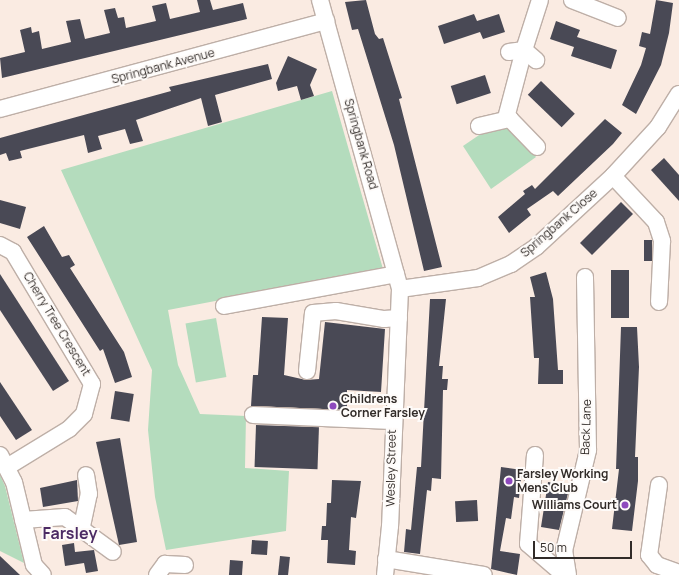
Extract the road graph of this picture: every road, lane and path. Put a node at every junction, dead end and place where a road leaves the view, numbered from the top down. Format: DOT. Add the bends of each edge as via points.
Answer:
graph roads {
  1 [pos="320,0"];
  2 [pos="540,0"];
  3 [pos="572,0"];
  4 [pos="618,18"];
  5 [pos="326,21"];
  6 [pos="679,94"];
  7 [pos="0,109"];
  8 [pos="506,118"];
  9 [pos="479,126"];
  10 [pos="536,147"];
  11 [pos="613,176"];
  12 [pos="0,245"];
  13 [pos="585,277"];
  14 [pos="398,282"];
  15 [pos="660,302"];
  16 [pos="224,306"];
  17 [pos="399,318"];
  18 [pos="307,371"];
  19 [pos="253,415"];
  20 [pos="392,420"];
  21 [pos="535,456"];
  22 [pos="4,461"];
  23 [pos="86,474"];
  24 [pos="659,484"];
  25 [pos="23,520"];
  26 [pos="82,526"];
  27 [pos="113,552"];
  28 [pos="386,559"];
  29 [pos="185,565"];
  30 [pos="679,573"];
  31 [pos="43,575"];
  32 [pos="157,575"];
  33 [pos="385,575"];
  34 [pos="484,575"];
  35 [pos="564,575"];
  36 [pos="568,575"];
  1 -- 5 [label="street, Springbank Road"];
  2 -- 8 [label="street"];
  3 -- 4 [label="street"];
  5 -- 7 [label="street, Springbank Avenue"];
  5 -- 14 [label="street, Springbank Road"];
  6 -- 11 [label="street, Springbank Close" via="658,126"];
  8 -- 9 [label="street"];
  8 -- 10 [label="street" via="518,126"];
  11 -- 14 [label="street, Springbank Close" via="536,247 511,264 478,278"];
  11 -- 15 [label="street" via="644,205 656,222 662,241"];
  12 -- 22 [label="street, Cherry Tree Crescent" via="13,252 92,384 84,414 70,428"];
  13 -- 36 [label="street, Back Lane" via="588,450 564,551"];
  14 -- 16 [label="street, Springbank Close"];
  14 -- 17 [label="street, Wesley Street"];
  17 -- 18 [label="street" via="384,319 336,311 313,313"];
  17 -- 20 [label="street, Wesley Street"];
  19 -- 20 [label="street"];
  20 -- 28 [label="street, Wesley Street"];
  21 -- 35 [label="street" via="528,544"];
  22 -- 25 [label="street"];
  23 -- 26 [label="street" via="89,494"];
  24 -- 30 [label="street" via="649,555 657,565"];
  25 -- 26 [label="street" via="65,517"];
  25 -- 31 [label="street" via="34,565"];
  26 -- 27 [label="street"];
  28 -- 33 [label="street, Wesley Street"];
  28 -- 34 [label="street"];
  29 -- 32 [label="street" via="165,564"];
}
